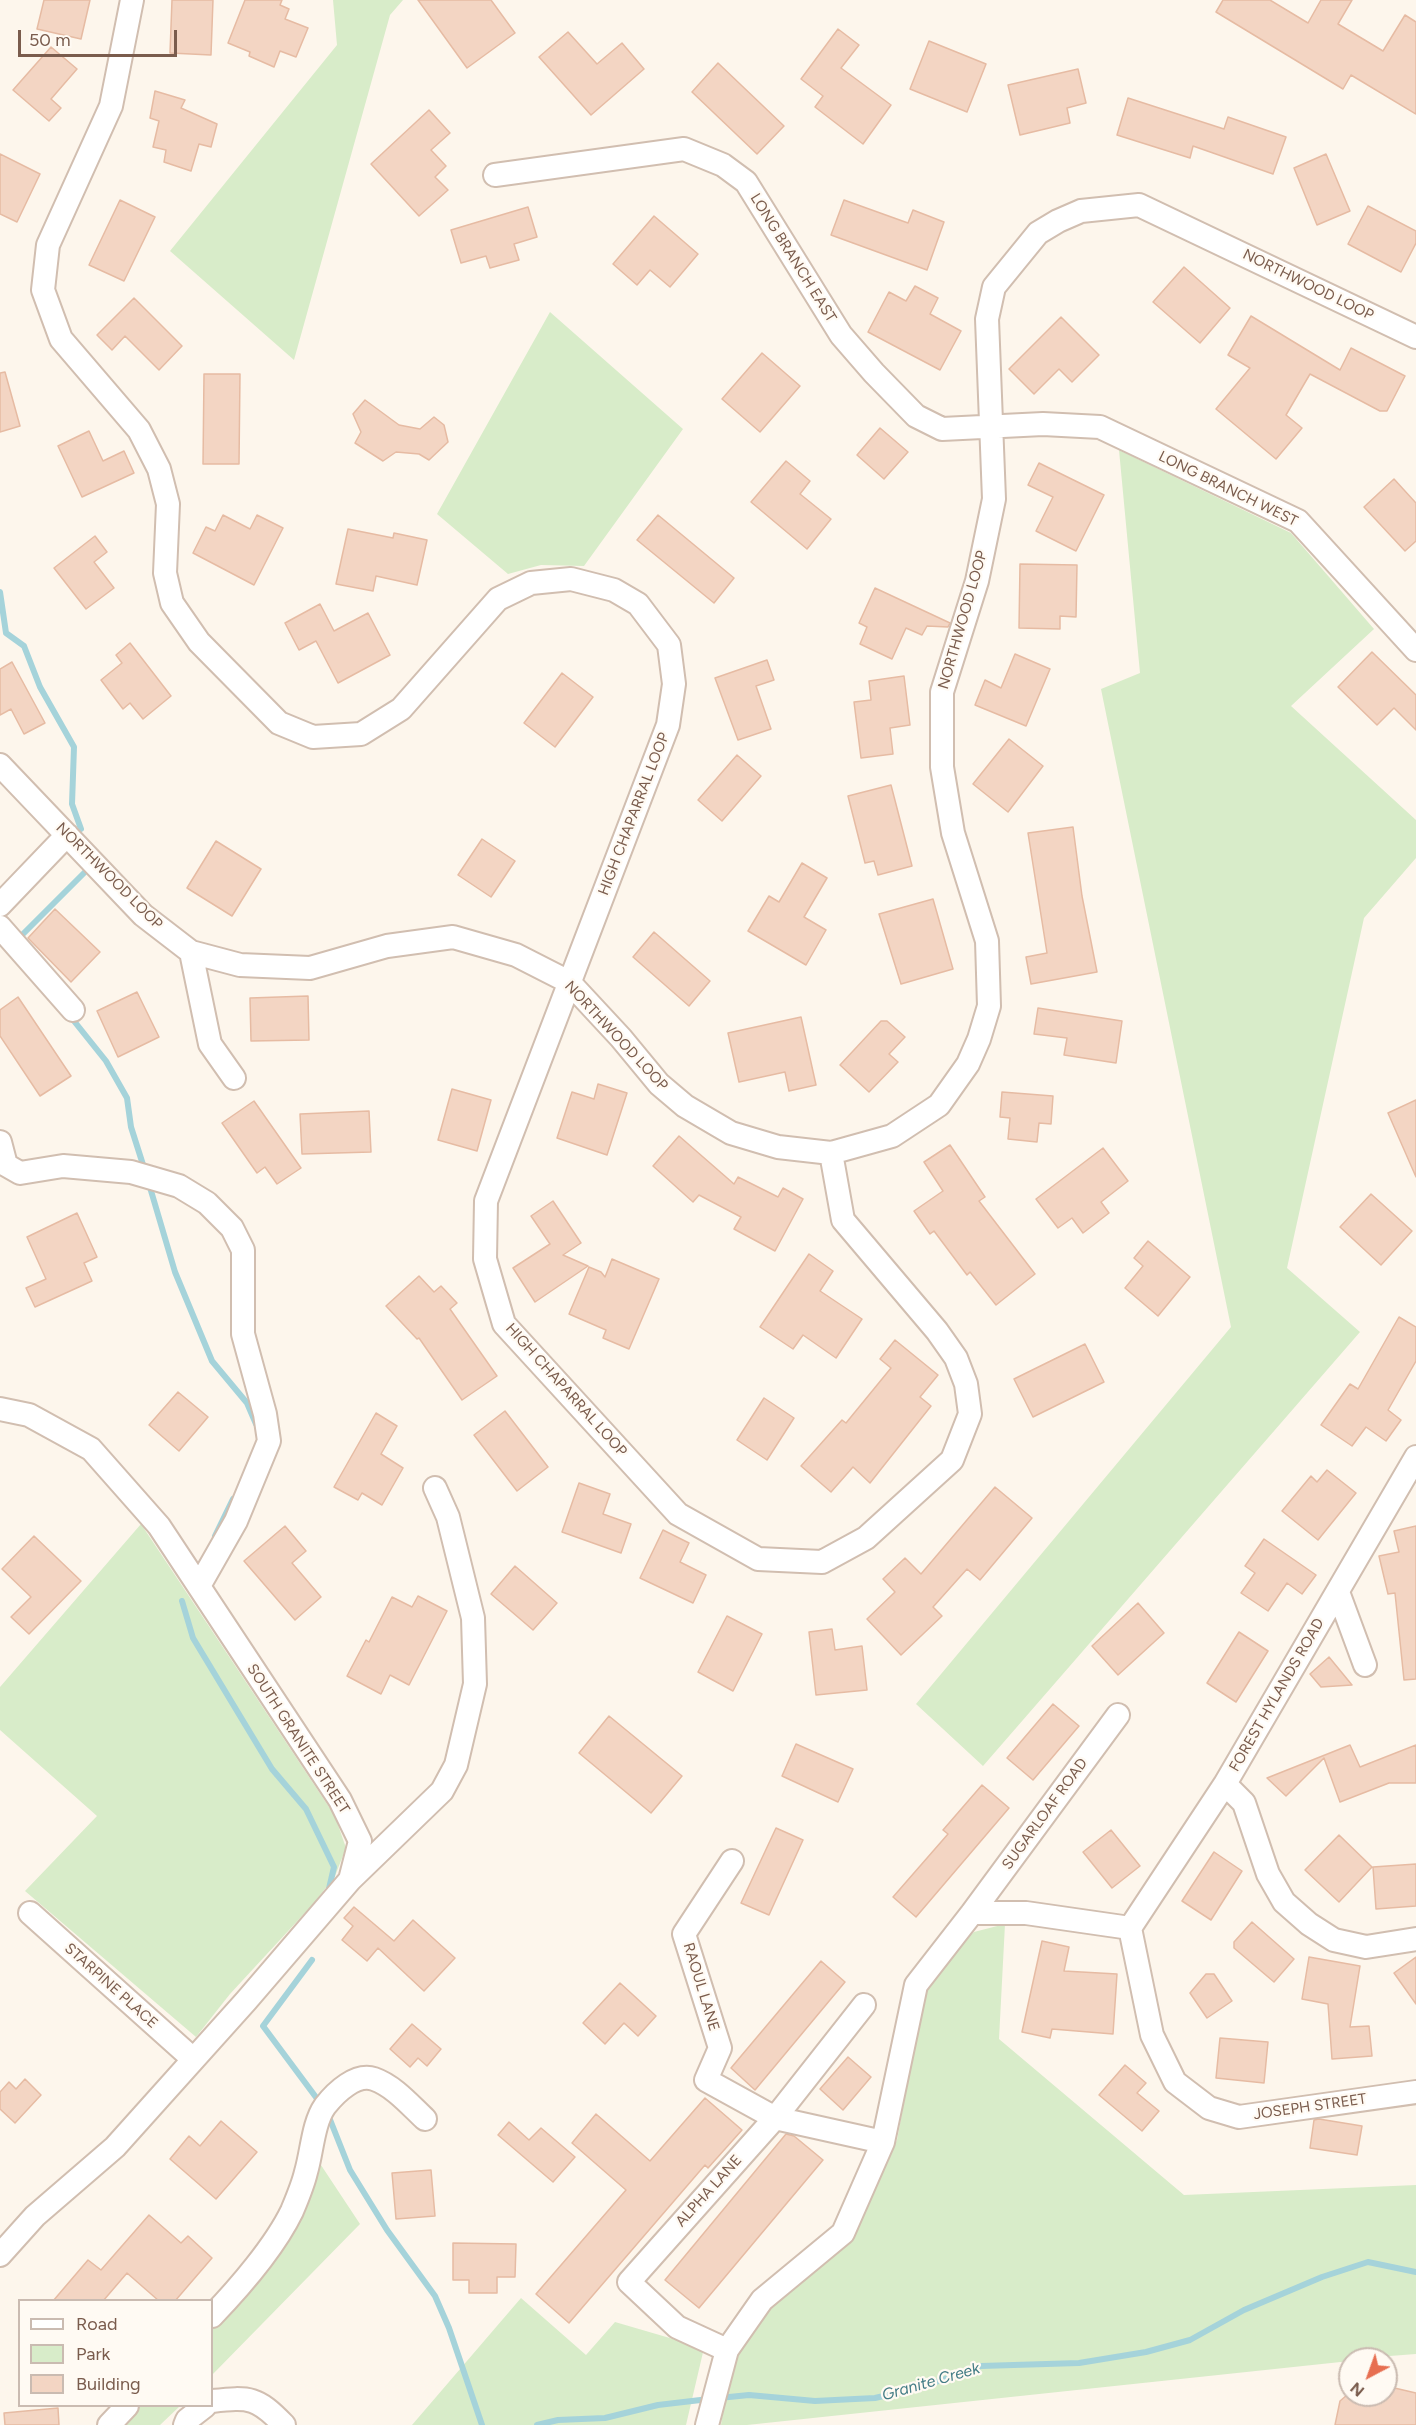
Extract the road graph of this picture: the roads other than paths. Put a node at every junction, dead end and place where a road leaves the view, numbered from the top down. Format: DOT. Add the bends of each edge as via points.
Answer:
graph roads {
  1 [pos="132,0"];
  2 [pos="495,175"];
  3 [pos="1416,337"];
  4 [pos="991,427"];
  5 [pos="1416,650"];
  6 [pos="0,765"];
  7 [pos="67,835"];
  8 [pos="0,905"];
  9 [pos="0,927"];
  10 [pos="191,952"];
  11 [pos="569,982"];
  12 [pos="73,1010"];
  13 [pos="234,1078"];
  14 [pos="0,1142"];
  15 [pos="831,1153"];
  16 [pos="0,1409"];
  17 [pos="1416,1457"];
  18 [pos="435,1488"];
  19 [pos="199,1586"];
  20 [pos="1338,1592"];
  21 [pos="1365,1665"];
  22 [pos="1118,1715"];
  23 [pos="1226,1784"];
  24 [pos="732,1861"];
  25 [pos="350,1880"];
  26 [pos="30,1913"];
  27 [pos="972,1913"];
  28 [pos="1130,1928"];
  29 [pos="1416,1939"];
  30 [pos="864,2005"];
  31 [pos="193,2059"];
  32 [pos="1416,2092"];
  33 [pos="775,2118"];
  34 [pos="425,2119"];
  35 [pos="883,2142"];
  36 [pos="0,2254"];
  37 [pos="214,2314"];
  38 [pos="727,2350"];
  39 [pos="213,2401"];
  40 [pos="126,2407"];
  41 [pos="204,2407"];
  42 [pos="109,2425"];
  43 [pos="185,2425"];
  44 [pos="284,2425"];
  45 [pos="707,2425"];
  1 -- 11 [label="street, HIGH CHAPARRAL LOOP" via="111,106 48,245 43,290 61,339 139,430 159,469 168,504 165,573 172,603 199,642 279,723 314,737 361,734 401,709 498,599 531,583 571,579 614,590 638,604 669,645 674,684 668,725"];
  2 -- 4 [label="street, LONG BRANCH EAST" via="684,149 723,165 746,182 841,335 916,416 942,429"];
  3 -- 4 [label="street, NORTHWOOD LOOP" via="1139,205 1081,210 1038,233 994,287 987,319"];
  4 -- 5 [label="street, LONG BRANCH WEST" via="1043,424 1100,428 1298,521"];
  4 -- 15 [label="street, NORTHWOOD LOOP" via="994,499 977,581 942,692 942,767 953,834 987,940 989,1006 968,1064 939,1105 892,1136"];
  6 -- 7 [label="street, NORTHWOOD LOOP"];
  7 -- 8 [label="street"];
  7 -- 10 [label="street, NORTHWOOD LOOP" via="143,915"];
  9 -- 12 [label="street"];
  10 -- 11 [label="street, NORTHWOOD LOOP" via="240,965 310,968 387,946 453,937 516,955"];
  10 -- 13 [label="street" via="210,1044"];
  11 -- 15 [label="street, NORTHWOOD LOOP" via="659,1084 685,1106 730,1133 778,1147"];
  11 -- 15 [label="street, HIGH CHAPARRAL LOOP" via="486,1201 485,1259 504,1324 678,1514 758,1559 822,1562 866,1538 952,1460 970,1414 966,1384 956,1358 843,1220"];
  14 -- 19 [label="street" via="6,1165 20,1173 63,1166 131,1172 179,1186 207,1203 232,1228 243,1250 243,1334 266,1414 269,1441 236,1521"];
  16 -- 19 [label="street, SOUTH GRANITE STREET" via="29,1415 91,1449 159,1526"];
  17 -- 20 [label="street, FOREST HYLANDS ROAD"];
  18 -- 25 [label="street" via="448,1517 473,1618 475,1684 456,1766 442,1791"];
  19 -- 25 [label="street, SOUTH GRANITE STREET" via="340,1800 360,1841"];
  20 -- 21 [label="street"];
  20 -- 23 [label="street, FOREST HYLANDS ROAD"];
  22 -- 27 [label="street, SUGARLOAF ROAD"];
  23 -- 28 [label="street, FOREST HYLANDS ROAD"];
  23 -- 29 [label="street" via="1244,1803 1268,1874 1284,1902 1309,1924 1334,1940 1366,1947"];
  24 -- 33 [label="street, RAOUL LANE" via="684,1934 720,2048 706,2080"];
  25 -- 31 [label="street, SOUTH GRANITE STREET"];
  26 -- 31 [label="street, STARPINE PLACE"];
  27 -- 28 [label="street" via="1026,1913"];
  27 -- 35 [label="street" via="916,1985"];
  28 -- 32 [label="street, JOSEPH STREET" via="1152,2035 1175,2082 1209,2108 1239,2116"];
  30 -- 33 [label="street, ALPHA LANE"];
  31 -- 36 [label="street, SOUTH GRANITE STREET" via="115,2147 35,2216"];
  33 -- 35 [label="street, RAOUL LANE"];
  33 -- 38 [label="street, ALPHA LANE" via="629,2282 677,2327"];
  34 -- 37 [label="street" via="393,2090 373,2079 354,2079 328,2104 315,2133 306,2174 277,2238"];
  35 -- 38 [label="street" via="843,2233 762,2300"];
  38 -- 45 [label="street"];
  39 -- 44 [label="street" via="244,2398 265,2406"];
  40 -- 42 [label="street"];
  41 -- 43 [label="street"];
}
